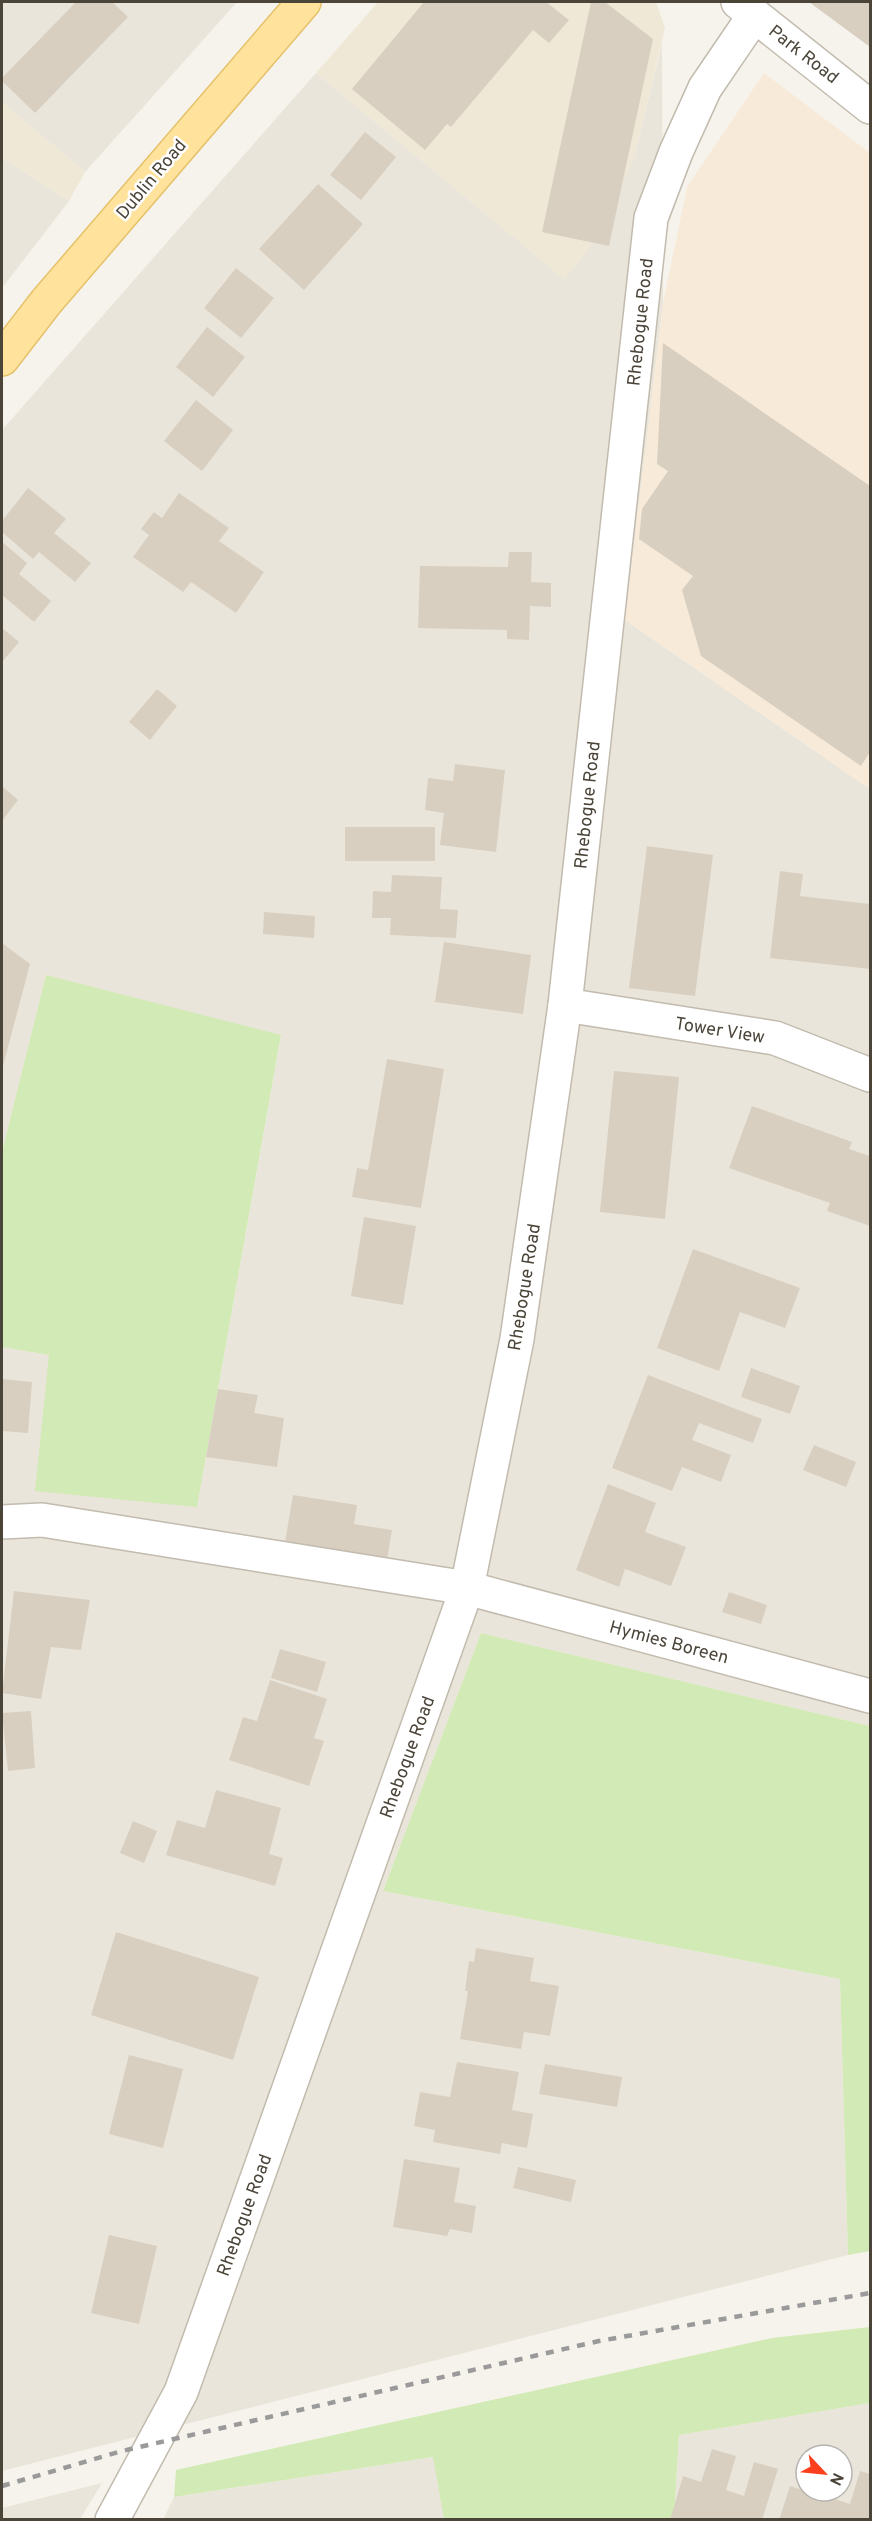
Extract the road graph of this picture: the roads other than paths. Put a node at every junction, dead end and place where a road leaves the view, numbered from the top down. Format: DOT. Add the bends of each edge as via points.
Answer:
graph roads {
  1 [pos="304,2"];
  2 [pos="746,9"];
  3 [pos="870,106"];
  4 [pos="2,359"];
  5 [pos="565,1005"];
  6 [pos="870,1076"];
  7 [pos="2,1522"];
  8 [pos="467,1588"];
  9 [pos="870,1696"];
  10 [pos="111,2520"];
  1 -- 4 [label="main road, Dublin Road"];
  2 -- 3 [label="street, Park Road"];
  2 -- 5 [label="street, Rhebogue Road" via="705,88 651,218"];
  5 -- 6 [label="street, Tower View" via="775,1038"];
  5 -- 8 [label="street, Rhebogue Road" via="517,1339"];
  7 -- 8 [label="street, Hymies Boreen" via="42,1520"];
  8 -- 9 [label="street, Hymies Boreen"];
  8 -- 10 [label="street, Rhebogue Road" via="182,2392"];
}
